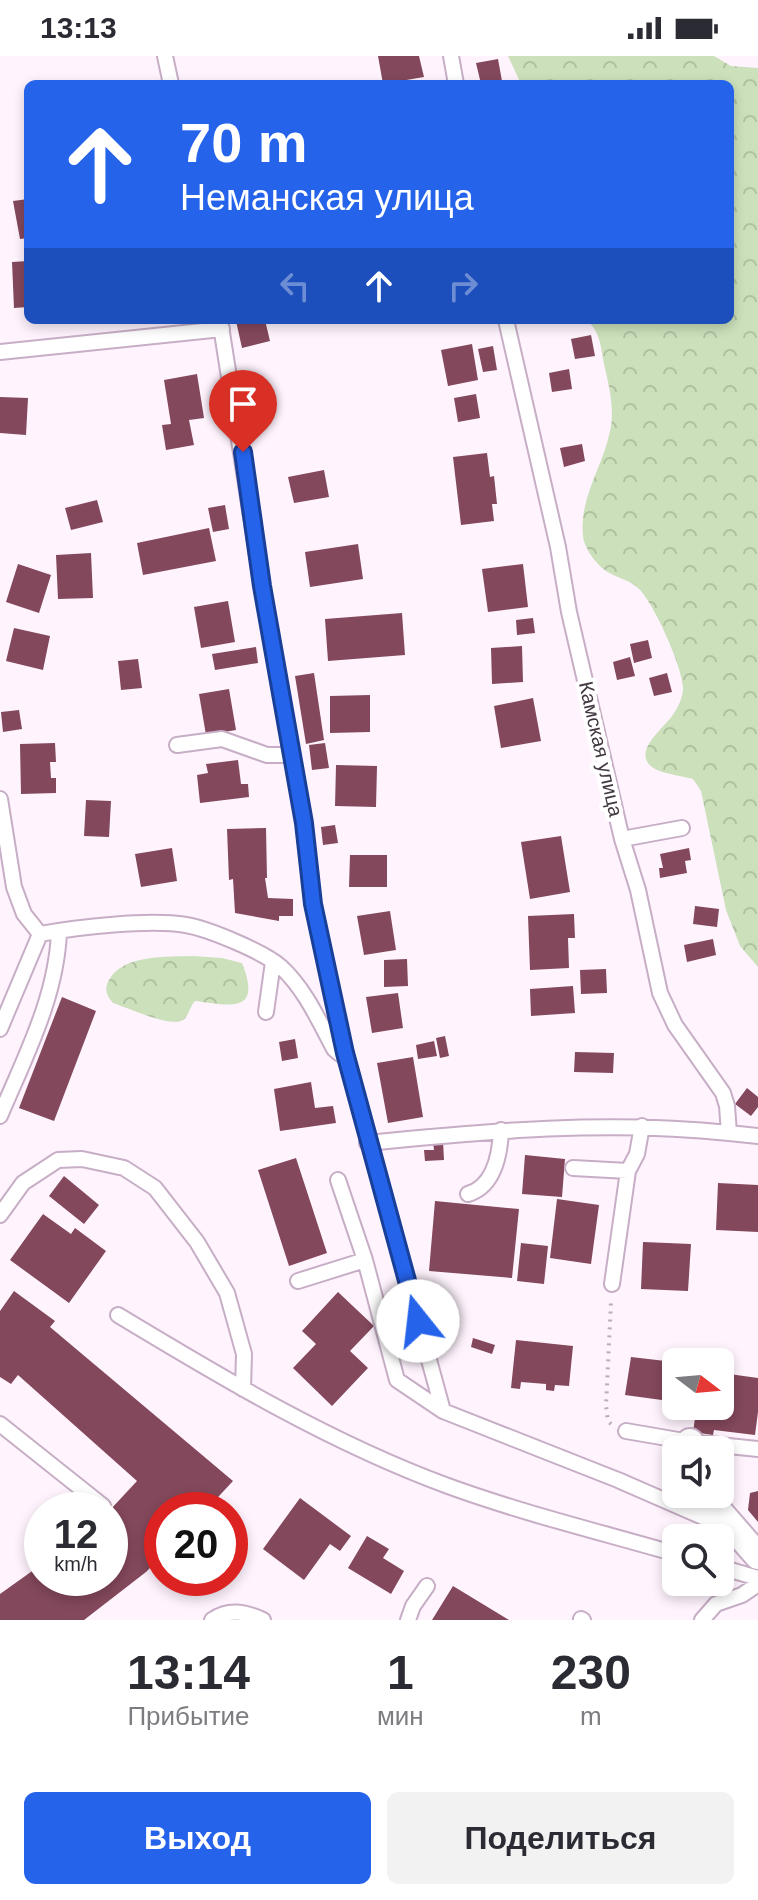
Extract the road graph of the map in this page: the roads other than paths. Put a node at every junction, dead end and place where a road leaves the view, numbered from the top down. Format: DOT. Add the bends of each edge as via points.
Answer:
graph roads {
  1 [pos="165,56"];
  2 [pos="451,56"];
  3 [pos="170,80"];
  4 [pos="455,80"];
  5 [pos="507,324"];
  6 [pos="221,325"];
  7 [pos="0,352"];
  8 [pos="177,745"];
  9 [pos="292,755"];
  10 [pos="0,799"];
  11 [pos="682,828"];
  12 [pos="622,839"];
  13 [pos="59,931"];
  14 [pos="40,934"];
  15 [pos="273,962"];
  16 [pos="266,1012"];
  17 [pos="0,1029"];
  18 [pos="345,1053"];
  19 [pos="0,1116"];
  20 [pos="642,1126"];
  21 [pos="501,1130"];
  22 [pos="729,1133"];
  23 [pos="758,1136"];
  24 [pos="367,1143"];
  25 [pos="573,1168"];
  26 [pos="628,1171"];
  27 [pos="338,1180"];
  28 [pos="468,1194"];
  29 [pos="0,1215"];
  30 [pos="365,1260"];
  31 [pos="298,1281"];
  32 [pos="612,1284"];
  33 [pos="118,1315"];
  34 [pos="243,1389"];
  35 [pos="443,1411"];
  36 [pos="0,1424"];
  37 [pos="626,1431"];
  38 [pos="662,1439"];
  39 [pos="734,1448"];
  40 [pos="758,1449"];
  41 [pos="85,1492"];
  42 [pos="717,1508"];
  43 [pos="739,1533"];
  44 [pos="662,1550"];
  45 [pos="758,1556"];
  46 [pos="734,1572"];
  47 [pos="758,1581"];
  48 [pos="427,1586"];
  49 [pos="212,1620"];
  50 [pos="263,1620"];
  51 [pos="408,1620"];
  52 [pos="702,1620"];
  1 -- 3 [label="lane"];
  2 -- 4 [label="lane"];
  5 -- 12 [label="lane, Камская улица"];
  6 -- 7 [label="lane"];
  6 -- 9 [label="lane"];
  8 -- 9 [label="lane" via="222,739 267,755"];
  9 -- 18 [label="lane" via="313,904"];
  10 -- 14 [label="lane" via="14,887 24,914"];
  11 -- 12 [label="lane"];
  12 -- 22 [label="lane, Камская улица" via="660,993 675,1025 723,1093"];
  13 -- 14 [label="lane"];
  13 -- 15 [label="lane" via="187,925"];
  13 -- 19 [label="lane" via="52,985"];
  14 -- 17 [label="lane"];
  15 -- 16 [label="lane"];
  15 -- 18 [label="lane" via="307,999 336,1052"];
  18 -- 24 [label="lane"];
  20 -- 21 [label="lane"];
  20 -- 22 [label="lane"];
  20 -- 26 [label="lane"];
  21 -- 24 [label="lane"];
  21 -- 28 [label="lane" via="491,1175"];
  22 -- 23 [label="lane"];
  24 -- 35 [label="lane"];
  25 -- 26 [label="lane"];
  26 -- 32 [label="lane"];
  27 -- 30 [label="lane"];
  29 -- 34 [label="lane" via="23,1183 58,1160 124,1168 155,1188 197,1242 227,1293 244,1354"];
  30 -- 31 [label="lane"];
  30 -- 35 [label="lane" via="397,1380"];
  33 -- 34 [label="lane"];
  34 -- 44 [label="lane" via="309,1425 449,1486"];
  35 -- 43 [label="lane"];
  36 -- 41 [label="lane"];
  37 -- 38 [label="lane"];
  39 -- 40 [label="lane"];
  42 -- 43 [label="street"];
  43 -- 45 [label="street"];
  46 -- 47 [label="lane"];
  47 -- 52 [label="lane" via="742,1595 716,1604"];
  48 -- 51 [label="lane"];
  49 -- 50 [label="lane" via="245,1612"];
}
